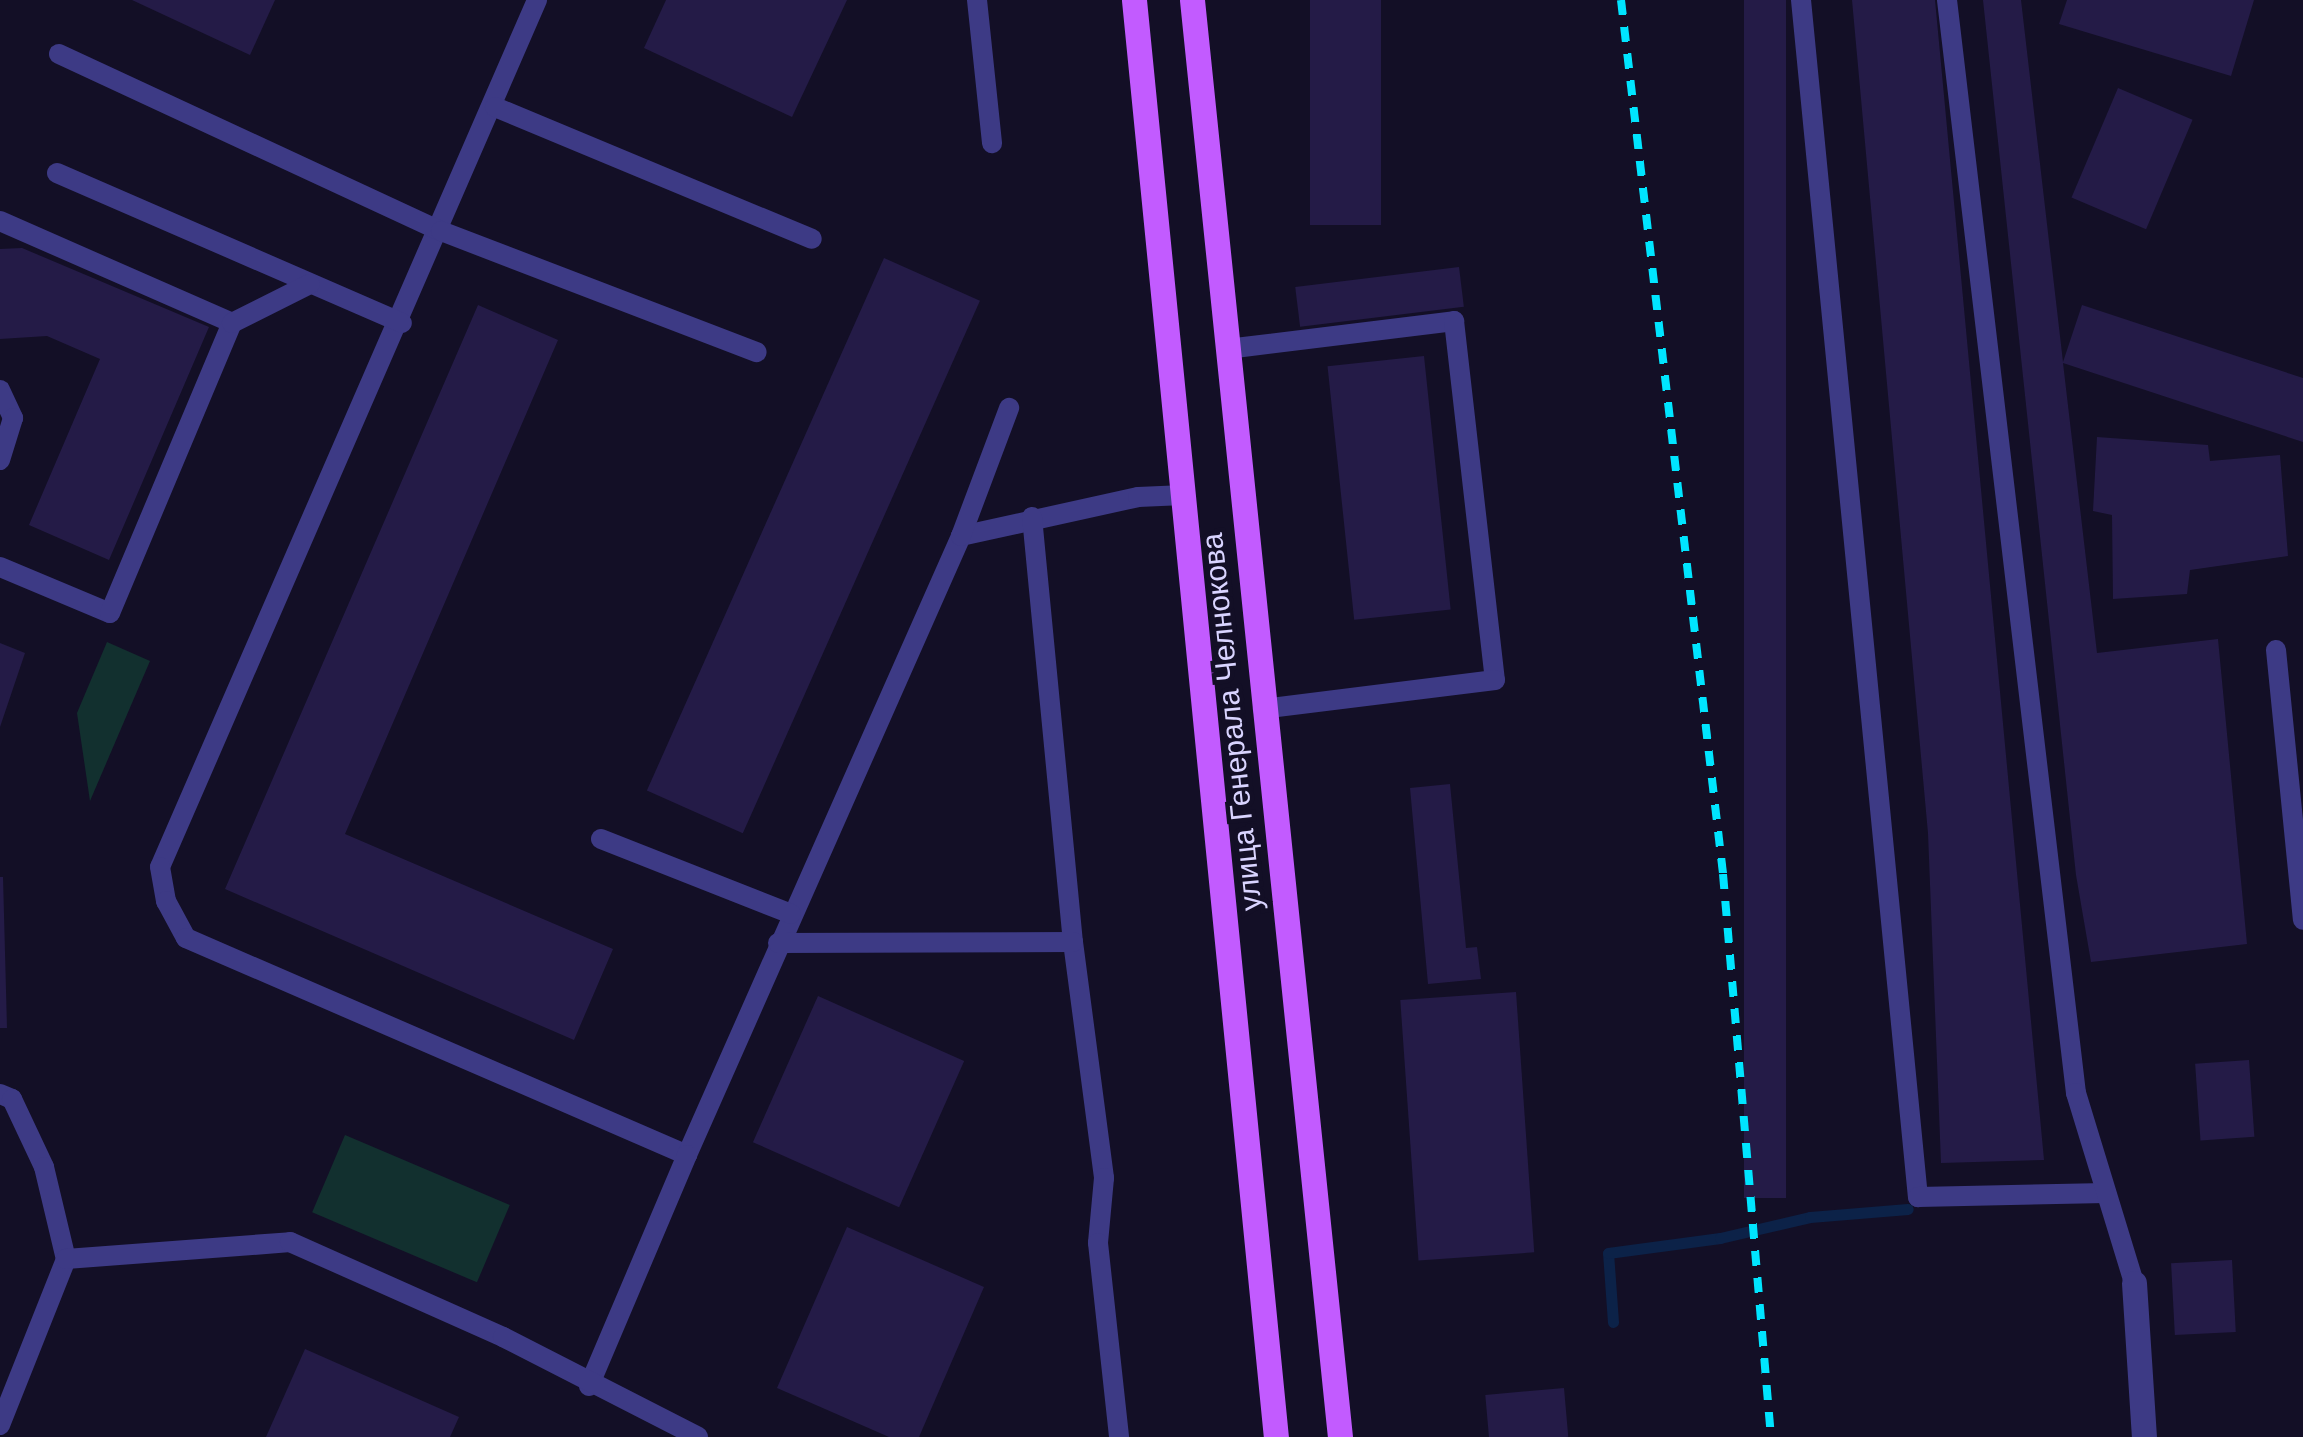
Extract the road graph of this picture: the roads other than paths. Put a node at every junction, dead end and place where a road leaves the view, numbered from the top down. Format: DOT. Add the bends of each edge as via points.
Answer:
graph roads {
  1 [pos="537,0"];
  2 [pos="977,0"];
  3 [pos="1134,0"];
  4 [pos="1192,0"];
  5 [pos="1801,0"];
  6 [pos="1947,0"];
  7 [pos="59,54"];
  8 [pos="495,107"];
  9 [pos="992,144"];
  10 [pos="57,174"];
  11 [pos="0,221"];
  12 [pos="441,231"];
  13 [pos="812,239"];
  14 [pos="310,284"];
  15 [pos="232,323"];
  16 [pos="402,324"];
  17 [pos="1227,349"];
  18 [pos="757,352"];
  19 [pos="0,390"];
  20 [pos="1009,408"];
  21 [pos="0,460"];
  22 [pos="1184,496"];
  23 [pos="1032,518"];
  24 [pos="961,536"];
  25 [pos="0,567"];
  26 [pos="2276,650"];
  27 [pos="1264,709"];
  28 [pos="601,839"];
  29 [pos="791,914"];
  30 [pos="2303,920"];
  31 [pos="1073,942"];
  32 [pos="778,943"];
  33 [pos="0,1094"];
  34 [pos="687,1156"];
  35 [pos="2106,1193"];
  36 [pos="66,1259"];
  37 [pos="2134,1283"];
  38 [pos="588,1386"];
  39 [pos="0,1425"];
  40 [pos="698,1437"];
  41 [pos="1119,1437"];
  42 [pos="1276,1437"];
  43 [pos="1340,1437"];
  44 [pos="2144,1437"];
  1 -- 8 [label="lane"];
  2 -- 9 [label="lane"];
  3 -- 22 [label="main road, улица Генерала Челнокова"];
  4 -- 17 [label="main road, улица Генерала Челнокова"];
  5 -- 35 [label="lane" via="1918,1197"];
  6 -- 35 [label="lane" via="2076,1093"];
  7 -- 12 [label="lane"];
  8 -- 12 [label="lane"];
  8 -- 13 [label="lane"];
  10 -- 14 [label="lane"];
  11 -- 15 [label="lane"];
  12 -- 16 [label="lane"];
  12 -- 18 [label="lane"];
  14 -- 15 [label="lane"];
  14 -- 16 [label="lane"];
  15 -- 25 [label="lane" via="110,613"];
  16 -- 34 [label="lane" via="160,867 166,901 186,938"];
  17 -- 27 [label="main road, улица Генерала Челнокова"];
  17 -- 27 [label="lane" via="1454,321 1495,680"];
  19 -- 21 [label="lane" via="13,418"];
  20 -- 24 [label="lane"];
  22 -- 23 [label="lane" via="1138,497"];
  22 -- 42 [label="main road, улица Генерала Челнокова"];
  23 -- 24 [label="lane"];
  23 -- 31 [label="lane"];
  24 -- 29 [label="lane"];
  26 -- 30 [label="lane"];
  27 -- 43 [label="main road, улица Генерала Челнокова"];
  28 -- 29 [label="lane"];
  29 -- 32 [label="lane"];
  31 -- 32 [label="lane"];
  31 -- 41 [label="lane" via="1104,1178 1098,1243"];
  32 -- 34 [label="lane"];
  33 -- 36 [label="lane" via="12,1099 44,1168"];
  34 -- 38 [label="lane"];
  35 -- 37 [label="lane"];
  36 -- 38 [label="lane" via="290,1242 503,1336"];
  36 -- 39 [label="lane"];
  37 -- 44 [label="street"];
  38 -- 40 [label="lane"];
}
